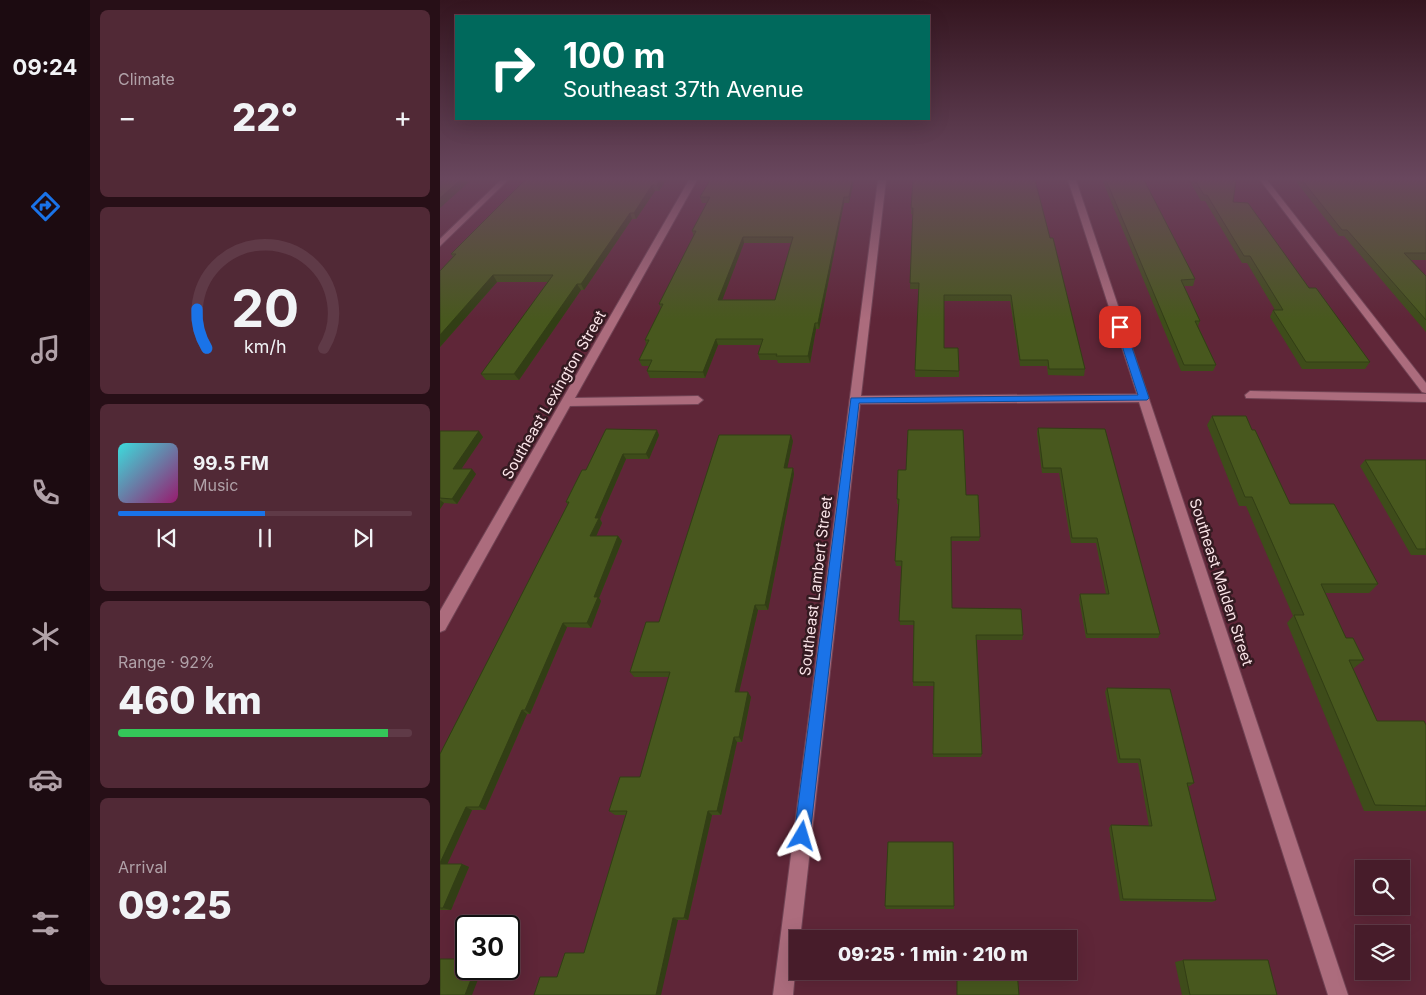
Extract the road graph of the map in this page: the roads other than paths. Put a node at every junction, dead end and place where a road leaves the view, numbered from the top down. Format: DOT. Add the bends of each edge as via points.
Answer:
graph roads {
  1 [pos="458,226"];
  2 [pos="667,226"];
  3 [pos="876,226"];
  4 [pos="1087,226"];
  5 [pos="1299,226"];
  6 [pos="440,244"];
  7 [pos="1426,390"];
  8 [pos="1250,394"];
  9 [pos="1144,398"];
  10 [pos="1426,398"];
  11 [pos="698,400"];
  12 [pos="855,400"];
  13 [pos="569,402"];
  14 [pos="440,625"];
  15 [pos="783,995"];
  16 [pos="1338,995"];
  1 -- 6 [label="street"];
  2 -- 13 [label="street, Southeast Lexington Street"];
  3 -- 12 [label="street, Southeast Lambert Street"];
  4 -- 9 [label="street, Southeast Malden Street"];
  5 -- 7 [label="street"];
  8 -- 10 [label="street"];
  9 -- 12 [label="street"];
  9 -- 16 [label="street, Southeast Malden Street"];
  11 -- 13 [label="street"];
  12 -- 15 [label="street, Southeast Lambert Street"];
  13 -- 14 [label="street, Southeast Lexington Street"];
}
